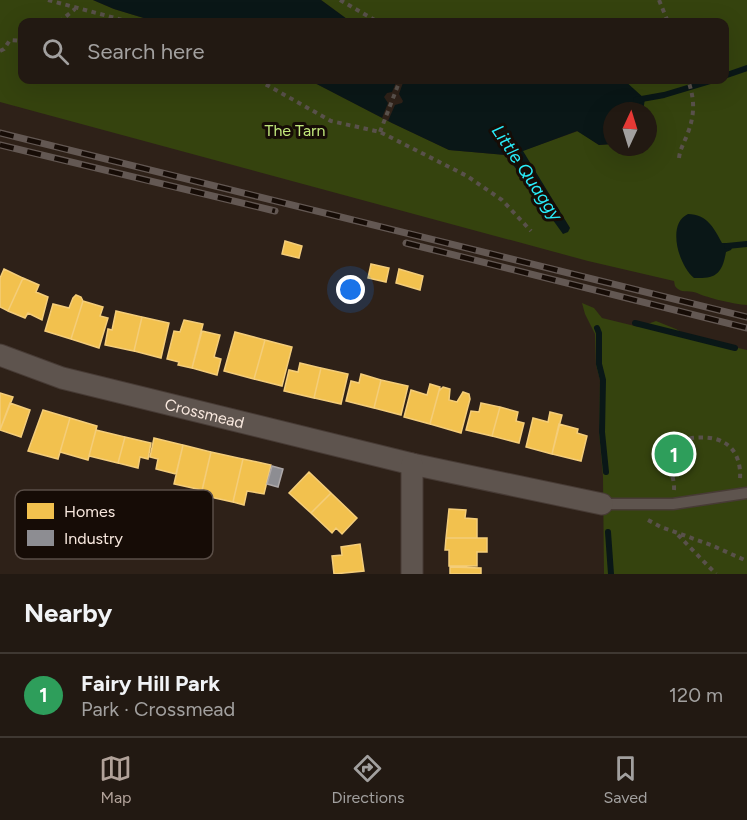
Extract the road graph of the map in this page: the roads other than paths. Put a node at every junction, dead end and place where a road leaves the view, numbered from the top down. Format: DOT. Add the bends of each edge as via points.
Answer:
graph roads {
  1 [pos="0,355"];
  2 [pos="412,464"];
  3 [pos="743,494"];
  4 [pos="612,504"];
  5 [pos="412,574"];
  1 -- 2 [label="street, Crossmead" via="62,378"];
  2 -- 4 [label="street, Crossmead"];
  2 -- 5 [label="street"];
  3 -- 4 [label="lane" via="673,504"];
}
